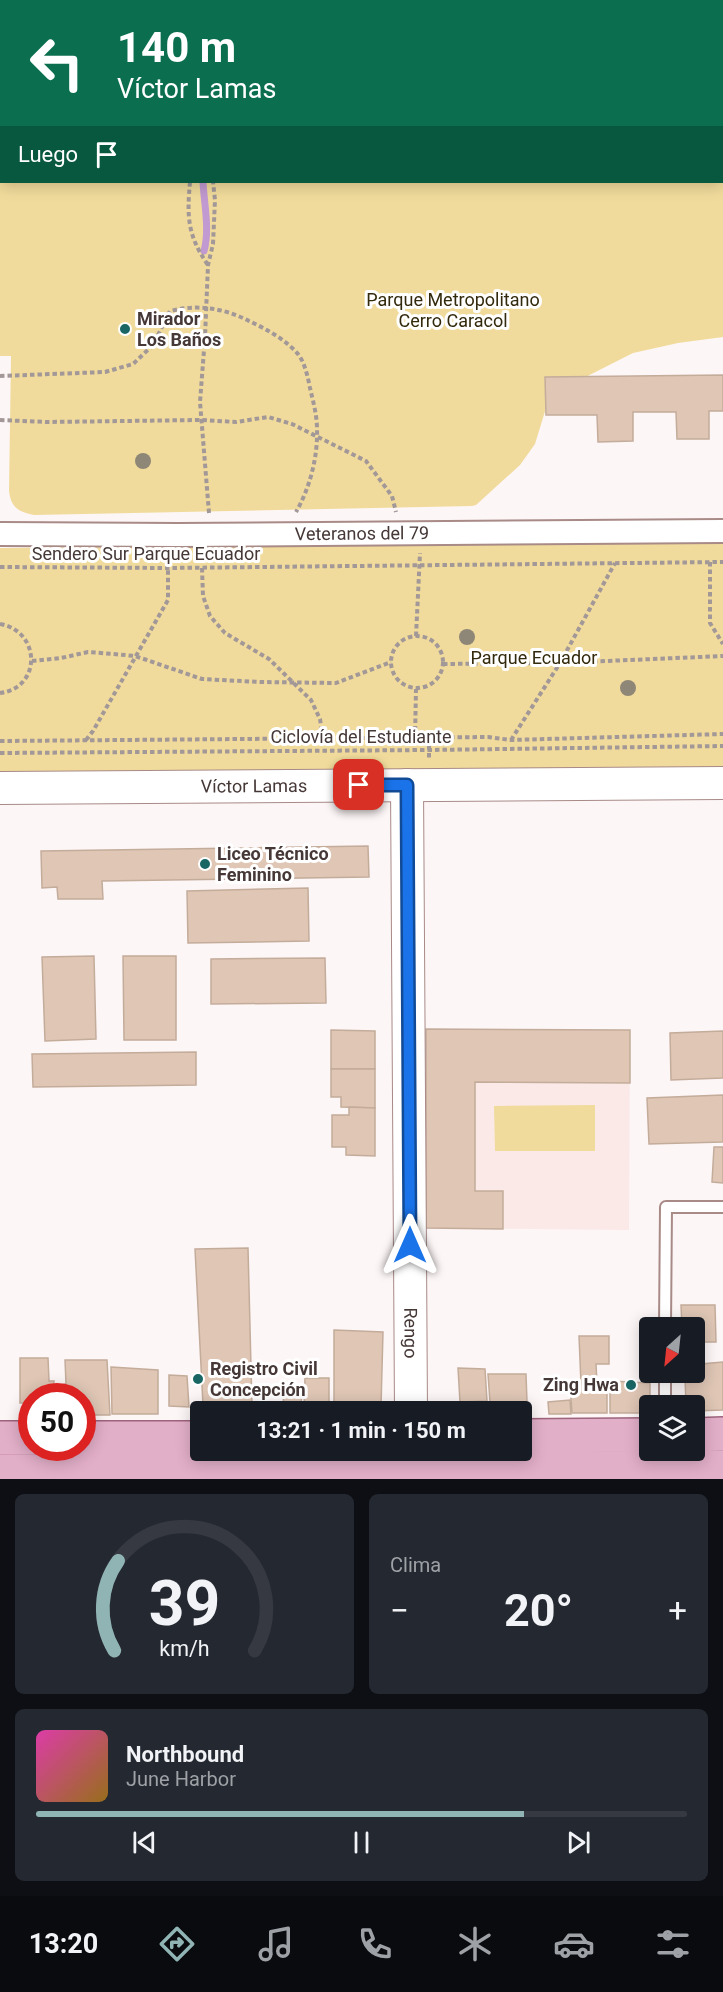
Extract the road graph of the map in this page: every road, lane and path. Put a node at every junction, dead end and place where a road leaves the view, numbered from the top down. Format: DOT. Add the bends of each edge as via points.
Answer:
graph roads {
  1 [pos="190,183"];
  2 [pos="213,183"];
  3 [pos="208,265"];
  4 [pos="206,308"];
  5 [pos="0,376"];
  6 [pos="0,420"];
  7 [pos="201,420"];
  8 [pos="316,437"];
  9 [pos="723,531"];
  10 [pos="423,533"];
  11 [pos="0,534"];
  12 [pos="283,534"];
  13 [pos="400,534"];
  14 [pos="211,535"];
  15 [pos="615,562"];
  16 [pos="710,562"];
  17 [pos="723,562"];
  18 [pos="418,566"];
  19 [pos="0,567"];
  20 [pos="168,568"];
  21 [pos="202,568"];
  22 [pos="0,624"];
  23 [pos="416,636"];
  24 [pos="723,644"];
  25 [pos="723,656"];
  26 [pos="135,657"];
  27 [pos="32,660"];
  28 [pos="390,662"];
  29 [pos="560,663"];
  30 [pos="443,664"];
  31 [pos="291,682"];
  32 [pos="416,688"];
  33 [pos="0,693"];
  34 [pos="723,734"];
  35 [pos="415,738"];
  36 [pos="323,739"];
  37 [pos="86,740"];
  38 [pos="511,740"];
  39 [pos="0,741"];
  40 [pos="723,746"];
  41 [pos="0,753"];
  42 [pos="723,783"];
  43 [pos="407,785"];
  44 [pos="0,788"];
  45 [pos="723,1207"];
  46 [pos="665,1317"];
  47 [pos="411,1401"];
  48 [pos="723,1434"];
  49 [pos="639,1435"];
  50 [pos="705,1435"];
  51 [pos="532,1436"];
  52 [pos="0,1438"];
  53 [pos="18,1438"];
  54 [pos="96,1438"];
  55 [pos="190,1438"];
  56 [pos="411,1466"];
  57 [pos="723,1467"];
  58 [pos="0,1471"];
  1 -- 3 [label="path" via="188,218 197,249"];
  2 -- 3 [label="path" via="213,235"];
  3 -- 4 [label="path"];
  4 -- 5 [label="path" via="186,306 170,311 153,345 124,366 94,373"];
  4 -- 7 [label="path"];
  4 -- 8 [label="path" via="221,309 266,329 299,356 314,405"];
  6 -- 7 [label="path"];
  7 -- 8 [label="path" via="236,422 268,417"];
  7 -- 14 [label="path"];
  8 -- 12 [label="path" via="305,493"];
  8 -- 13 [label="path" via="366,460 392,496"];
  9 -- 10 [label="street, Veteranos del 79"];
  10 -- 13 [label="street, Veteranos del 79"];
  10 -- 18 [label="path"];
  11 -- 14 [label="street, Veteranos del 79"];
  12 -- 13 [label="street, Veteranos del 79"];
  12 -- 14 [label="street, Veteranos del 79"];
  15 -- 16 [label="path, Sendero Sur Parque Ecuador"];
  15 -- 18 [label="path, Sendero Sur Parque Ecuador"];
  15 -- 29 [label="path"];
  16 -- 17 [label="path, Sendero Sur Parque Ecuador"];
  16 -- 24 [label="path" via="710,622"];
  18 -- 21 [label="path, Sendero Sur Parque Ecuador"];
  18 -- 23 [label="path"];
  19 -- 20 [label="path, Sendero Sur Parque Ecuador"];
  20 -- 21 [label="path, Sendero Sur Parque Ecuador"];
  20 -- 26 [label="path" via="168,600"];
  21 -- 31 [label="path" via="203,596 210,616 225,633 269,659"];
  22 -- 27 [label="path" via="18,630 26,639"];
  23 -- 28 [label="path" via="395,647"];
  23 -- 30 [label="path" via="438,647"];
  25 -- 29 [label="path"];
  26 -- 27 [label="path" via="88,652"];
  26 -- 31 [label="path" via="202,679"];
  26 -- 37 [label="path"];
  27 -- 33 [label="path" via="23,681"];
  28 -- 31 [label="path" via="336,683"];
  28 -- 32 [label="path" via="400,683"];
  29 -- 30 [label="path"];
  29 -- 38 [label="path"];
  30 -- 32 [label="path" via="431,684"];
  31 -- 36 [label="path" via="311,700 320,719"];
  32 -- 35 [label="path"];
  34 -- 38 [label="path"];
  35 -- 36 [label="path"];
  35 -- 38 [label="path"];
  36 -- 37 [label="path"];
  37 -- 39 [label="path"];
  40 -- 41 [label="path, Ciclovía del Estudiante"];
  42 -- 43 [label="main road, Víctor Lamas"];
  43 -- 44 [label="main road, Víctor Lamas"];
  43 -- 47 [label="main road, Rengo"];
  45 -- 46 [label="lane" via="666,1207"];
  48 -- 50 [label="main road"];
  49 -- 51 [label="main road"];
  52 -- 53 [label="main road"];
  54 -- 55 [label="main road"];
  56 -- 57 [label="main road"];
  56 -- 58 [label="main road"];
}
